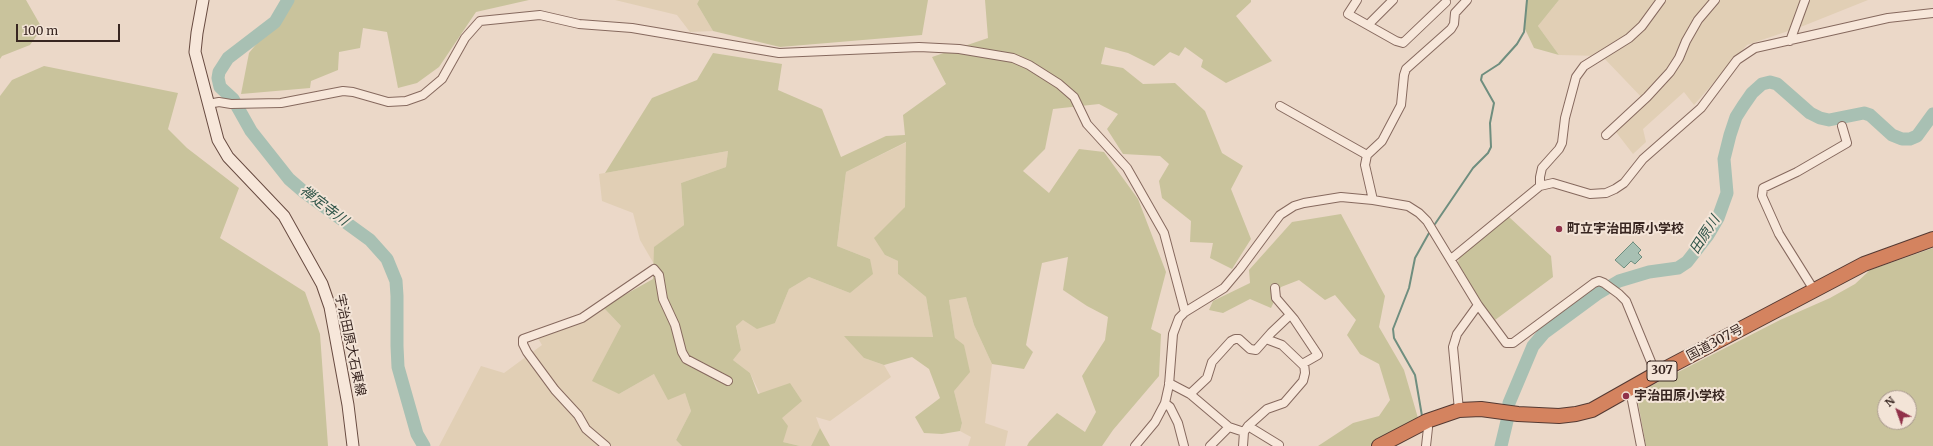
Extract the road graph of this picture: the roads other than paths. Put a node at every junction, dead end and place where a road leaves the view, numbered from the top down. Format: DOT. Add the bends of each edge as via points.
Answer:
graph roads {
  1 [pos="204,0"];
  2 [pos="1357,0"];
  3 [pos="1393,0"];
  4 [pos="1467,0"];
  5 [pos="1661,0"];
  6 [pos="1716,0"];
  7 [pos="1805,0"];
  8 [pos="1446,1"];
  9 [pos="1455,13"];
  10 [pos="1933,13"];
  11 [pos="1368,25"];
  12 [pos="1790,41"];
  13 [pos="208,104"];
  14 [pos="1280,106"];
  15 [pos="1842,126"];
  16 [pos="1606,135"];
  17 [pos="1367,155"];
  18 [pos="1540,186"];
  19 [pos="1373,200"];
  20 [pos="1933,239"];
  21 [pos="1451,259"];
  22 [pos="1275,288"];
  23 [pos="1814,290"];
  24 [pos="1478,305"];
  25 [pos="1185,312"];
  26 [pos="1290,315"];
  27 [pos="1266,339"];
  28 [pos="1303,365"];
  29 [pos="1656,374"];
  30 [pos="728,381"];
  31 [pos="1169,383"];
  32 [pos="1630,390"];
  33 [pos="1190,394"];
  34 [pos="1165,403"];
  35 [pos="1459,410"];
  36 [pos="1427,421"];
  37 [pos="1229,427"];
  38 [pos="1246,429"];
  39 [pos="1279,445"];
  40 [pos="353,446"];
  41 [pos="606,446"];
  42 [pos="1135,446"];
  43 [pos="1184,446"];
  44 [pos="1210,446"];
  45 [pos="1243,446"];
  46 [pos="1379,446"];
  47 [pos="1426,446"];
  48 [pos="1641,446"];
  1 -- 13 [label="main road, 宇治田原大石東線" via="195,52"];
  2 -- 11 [label="street" via="1348,14"];
  3 -- 11 [label="street"];
  4 -- 9 [label="street"];
  5 -- 18 [label="street" via="1642,26 1629,38 1584,66 1576,77 1565,118 1562,143 1542,168"];
  6 -- 16 [label="street" via="1698,20 1670,72"];
  7 -- 12 [label="street"];
  8 -- 9 [label="street"];
  8 -- 11 [label="street" via="1403,43"];
  9 -- 17 [label="street" via="1451,29 1406,69 1401,105 1382,141"];
  10 -- 12 [label="street" via="1888,18"];
  12 -- 18 [label="street" via="1755,48 1737,60 1701,108 1643,159 1616,189 1606,194 1590,194 1554,184"];
  13 -- 25 [label="street" via="280,103 343,90 388,102 406,101 423,95 442,79 465,38 480,22 540,15 579,24 632,28 779,54 919,47 959,49 1013,58 1059,84 1074,97 1087,124 1127,168 1164,233"];
  13 -- 40 [label="main road, 宇治田原大石東線" via="218,140 228,157 284,216 322,284 330,306"];
  14 -- 17 [label="street"];
  15 -- 23 [label="street" via="1847,143 1798,172 1763,188 1762,196 1779,234"];
  17 -- 19 [label="street" via="1365,165"];
  18 -- 21 [label="street"];
  19 -- 21 [label="street" via="1408,206 1419,213"];
  19 -- 25 [label="street" via="1341,197 1321,200 1294,206 1280,214 1224,288"];
  20 -- 23 [label="highway, 国道307号 / 307" via="1864,264"];
  21 -- 24 [label="street"];
  22 -- 26 [label="street" via="1276,298"];
  23 -- 29 [label="highway, 国道307号 / 307"];
  24 -- 29 [label="street" via="1504,342 1511,344 1594,283 1605,283 1628,305"];
  24 -- 35 [label="street" via="1457,334 1453,347"];
  25 -- 31 [label="street" via="1179,318 1173,334"];
  26 -- 27 [label="street"];
  26 -- 28 [label="street" via="1318,355"];
  27 -- 28 [label="street" via="1282,345"];
  27 -- 33 [label="street" via="1253,351 1235,338 1212,362 1207,378"];
  28 -- 38 [label="street" via="1303,381 1284,403 1264,410"];
  29 -- 32 [label="highway, 国道307号 / 307"];
  30 -- 41 [label="street" via="686,359 663,299 659,275 654,269 582,318 523,339 527,352 554,390 578,415 586,428"];
  31 -- 33 [label="street"];
  31 -- 34 [label="street"];
  32 -- 35 [label="highway, 国道307号 / 307" via="1592,410 1568,415 1518,414 1482,409"];
  32 -- 48 [label="street"];
  33 -- 37 [label="street"];
  34 -- 42 [label="street" via="1155,422"];
  34 -- 43 [label="street" via="1170,407 1178,423"];
  35 -- 36 [label="highway, 国道307号 / 307"];
  36 -- 46 [label="highway, 国道307号 / 307"];
  36 -- 47 [label="street"];
  37 -- 38 [label="street"];
  37 -- 44 [label="street"];
  38 -- 39 [label="street"];
  38 -- 45 [label="street"];
}
